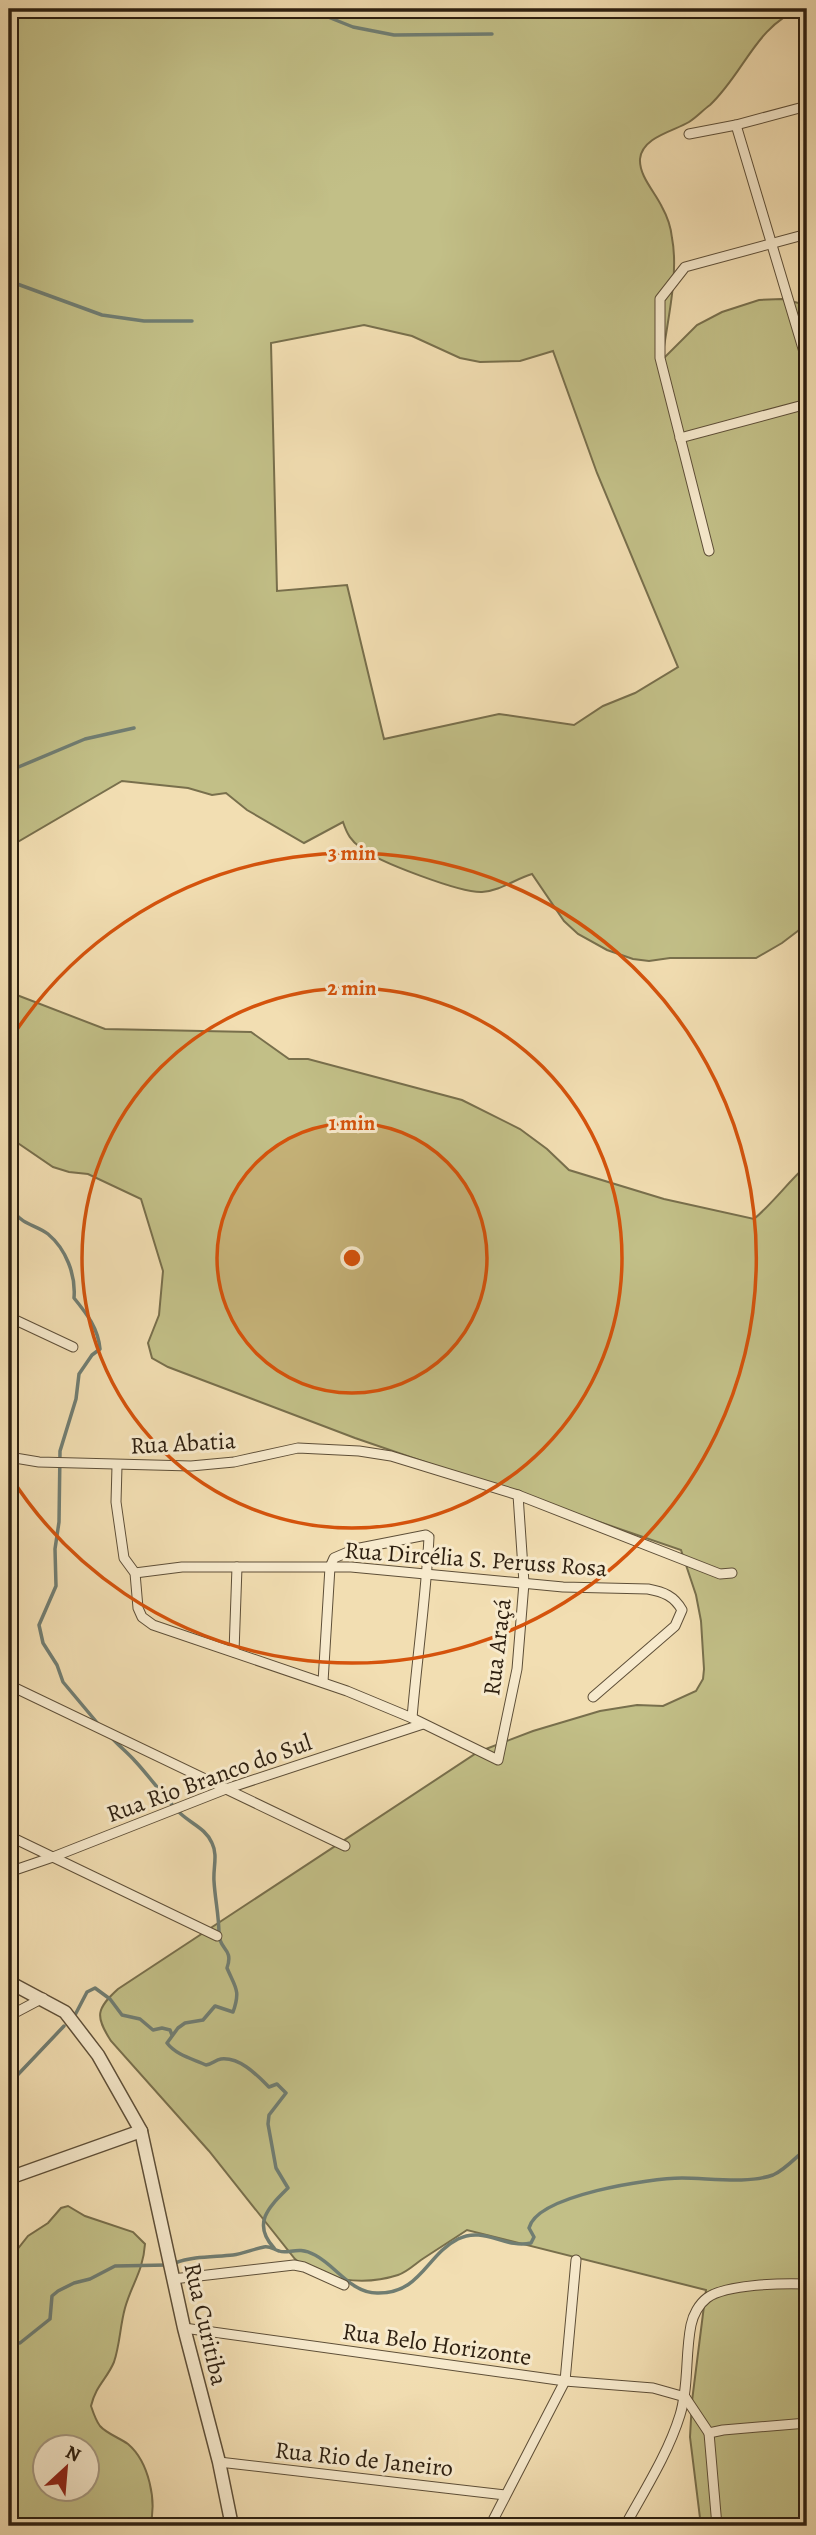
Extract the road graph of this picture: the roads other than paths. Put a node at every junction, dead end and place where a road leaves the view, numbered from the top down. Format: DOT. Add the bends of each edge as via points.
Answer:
graph roads {
  1 [pos="807,106"];
  2 [pos="736,125"];
  3 [pos="689,134"];
  4 [pos="807,234"];
  5 [pos="770,243"];
  6 [pos="807,362"];
  7 [pos="807,404"];
  8 [pos="680,438"];
  9 [pos="709,551"];
  10 [pos="9,1317"];
  11 [pos="73,1347"];
  12 [pos="9,1457"];
  13 [pos="117,1466"];
  14 [pos="518,1495"];
  15 [pos="237,1567"];
  16 [pos="330,1567"];
  17 [pos="135,1573"];
  18 [pos="732,1573"];
  19 [pos="427,1574"];
  20 [pos="524,1583"];
  21 [pos="234,1652"];
  22 [pos="323,1682"];
  23 [pos="9,1685"];
  24 [pos="593,1697"];
  25 [pos="412,1718"];
  26 [pos="424,1724"];
  27 [pos="226,1789"];
  28 [pos="9,1836"];
  29 [pos="345,1846"];
  30 [pos="53,1857"];
  31 [pos="9,1872"];
  32 [pos="217,1936"];
  33 [pos="9,1982"];
  34 [pos="43,1998"];
  35 [pos="9,2016"];
  36 [pos="141,2131"];
  37 [pos="9,2178"];
  38 [pos="576,2260"];
  39 [pos="173,2278"];
  40 [pos="807,2284"];
  41 [pos="344,2285"];
  42 [pos="184,2328"];
  43 [pos="565,2381"];
  44 [pos="685,2397"];
  45 [pos="807,2423"];
  46 [pos="709,2433"];
  47 [pos="219,2462"];
  48 [pos="505,2495"];
  49 [pos="232,2526"];
  50 [pos="490,2526"];
  51 [pos="625,2526"];
  52 [pos="716,2526"];
  1 -- 2 [label="street"];
  2 -- 3 [label="street"];
  2 -- 5 [label="street"];
  4 -- 5 [label="street"];
  5 -- 6 [label="street"];
  5 -- 8 [label="street" via="685,268 660,299 660,358"];
  7 -- 8 [label="street"];
  8 -- 9 [label="street"];
  10 -- 11 [label="street"];
  12 -- 13 [label="street, Rua Abatia"];
  13 -- 14 [label="street, Rua Abatia" via="223,1463 298,1448 359,1451 391,1456"];
  13 -- 17 [label="street" via="116,1502 124,1558"];
  14 -- 18 [label="street, Rua Abatia" via="720,1574"];
  14 -- 20 [label="street, Rua Araçá"];
  15 -- 16 [label="street, Rua Dircélia S. Peruss Rosa"];
  15 -- 17 [label="street, Rua Dircélia S. Peruss Rosa"];
  15 -- 21 [label="street"];
  16 -- 19 [label="street, Rua Dircélia S. Peruss Rosa"];
  16 -- 19 [label="street" via="334,1558 355,1549 422,1535 429,1537"];
  16 -- 22 [label="street"];
  17 -- 21 [label="street" via="142,1617 153,1625"];
  19 -- 20 [label="street, Rua Dircélia S. Peruss Rosa"];
  19 -- 25 [label="street"];
  20 -- 24 [label="street, Rua Dircélia S. Peruss Rosa" via="648,1589 676,1599 682,1609 675,1626"];
  20 -- 26 [label="street, Rua Araçá" via="517,1669 498,1760"];
  21 -- 22 [label="street"];
  22 -- 25 [label="street"];
  23 -- 27 [label="street"];
  25 -- 26 [label="street"];
  26 -- 27 [label="street, Rua Rio Branco do Sul"];
  27 -- 29 [label="street"];
  27 -- 30 [label="street, Rua Rio Branco do Sul"];
  28 -- 30 [label="street"];
  30 -- 31 [label="street, Rua Rio Branco do Sul"];
  30 -- 32 [label="street"];
  33 -- 34 [label="street, Rua Curitiba"];
  34 -- 35 [label="street"];
  34 -- 36 [label="street, Rua Curitiba" via="65,2011 98,2055"];
  36 -- 37 [label="street"];
  36 -- 39 [label="street, Rua Curitiba"];
  38 -- 43 [label="street"];
  39 -- 41 [label="street" via="294,2265"];
  39 -- 42 [label="street, Rua Curitiba"];
  40 -- 44 [label="street" via="779,2283 708,2296 691,2324"];
  42 -- 43 [label="street, Rua Belo Horizonte"];
  42 -- 47 [label="street, Rua Curitiba"];
  43 -- 44 [label="street, Rua Belo Horizonte" via="653,2388"];
  43 -- 48 [label="street"];
  44 -- 46 [label="street"];
  44 -- 51 [label="street" via="674,2432"];
  45 -- 46 [label="street"];
  46 -- 52 [label="street"];
  47 -- 48 [label="street, Rua Rio de Janeiro"];
  47 -- 49 [label="street, Rua Curitiba"];
  48 -- 50 [label="street"];
}
